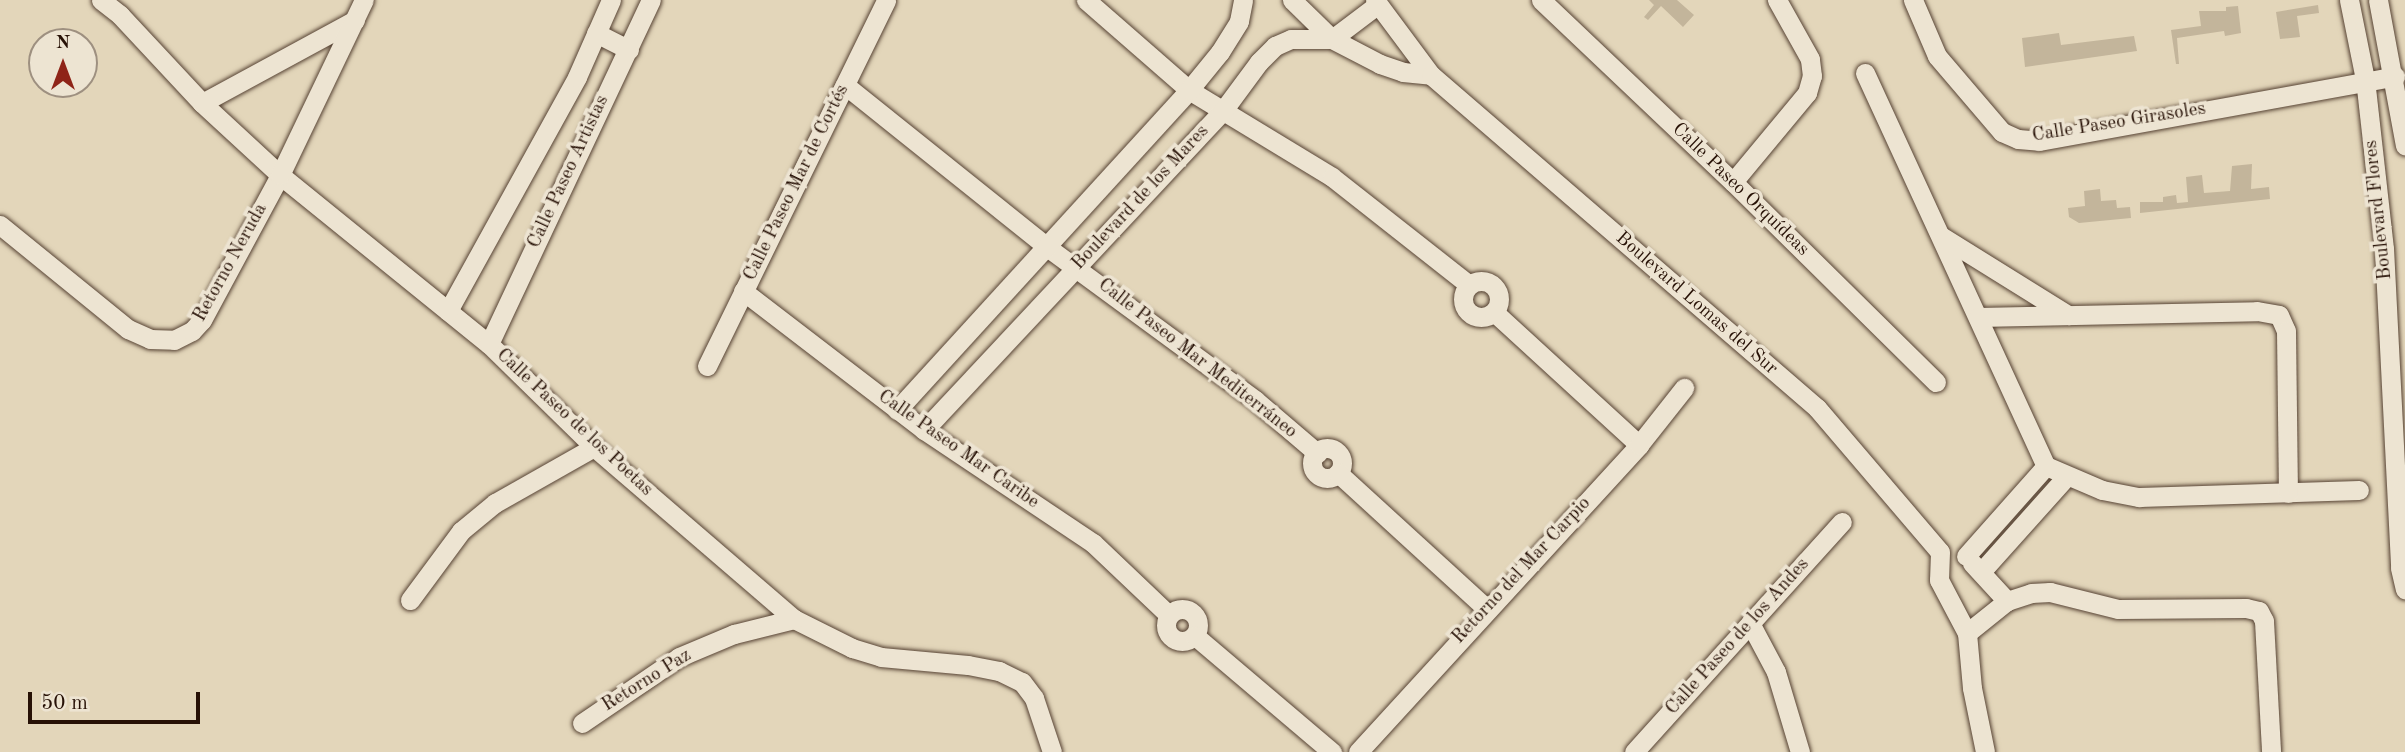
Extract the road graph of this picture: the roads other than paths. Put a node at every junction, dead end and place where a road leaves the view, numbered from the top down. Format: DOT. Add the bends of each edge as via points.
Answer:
graph roads {
  1 [pos="101,0"];
  2 [pos="364,0"];
  3 [pos="611,0"];
  4 [pos="651,0"];
  5 [pos="886,0"];
  6 [pos="1086,0"];
  7 [pos="1243,0"];
  8 [pos="1292,0"];
  9 [pos="1541,0"];
  10 [pos="1777,0"];
  11 [pos="1913,0"];
  12 [pos="2349,0"];
  13 [pos="2378,0"];
  14 [pos="1376,2"];
  15 [pos="117,8"];
  16 [pos="355,20"];
  17 [pos="596,33"];
  18 [pos="1332,39"];
  19 [pos="629,50"];
  20 [pos="1865,73"];
  21 [pos="1431,75"];
  22 [pos="2395,76"];
  23 [pos="578,77"];
  24 [pos="2365,79"];
  25 [pos="845,85"];
  26 [pos="1189,90"];
  27 [pos="606,92"];
  28 [pos="202,103"];
  29 [pos="1222,112"];
  30 [pos="2405,146"];
  31 [pos="280,175"];
  32 [pos="1733,181"];
  33 [pos="0,225"];
  34 [pos="1941,236"];
  35 [pos="1047,247"];
  36 [pos="1078,267"];
  37 [pos="743,291"];
  38 [pos="449,311"];
  39 [pos="2069,315"];
  40 [pos="1978,317"];
  41 [pos="489,344"];
  42 [pos="2397,345"];
  43 [pos="707,366"];
  44 [pos="1936,382"];
  45 [pos="1684,388"];
  46 [pos="897,410"];
  47 [pos="924,430"];
  48 [pos="1639,444"];
  49 [pos="594,447"];
  50 [pos="2046,466"];
  51 [pos="2066,477"];
  52 [pos="2359,491"];
  53 [pos="2288,493"];
  54 [pos="1842,522"];
  55 [pos="2402,527"];
  56 [pos="1940,552"];
  57 [pos="1966,556"];
  58 [pos="1981,572"];
  59 [pos="2405,589"];
  60 [pos="410,600"];
  61 [pos="2007,601"];
  62 [pos="1487,609"];
  63 [pos="794,619"];
  64 [pos="1751,623"];
  65 [pos="1967,633"];
  66 [pos="582,723"];
  67 [pos="1052,752"];
  68 [pos="1332,752"];
  69 [pos="1358,752"];
  70 [pos="1634,752"];
  71 [pos="1800,752"];
  72 [pos="1985,752"];
  73 [pos="2271,752"];
  1 -- 15 [label="street, Calle Paseo de los Poetas"];
  2 -- 16 [label="street, Retorno Neruda"];
  3 -- 17 [label="street, Calle Paseo Artistas"];
  4 -- 19 [label="street, Calle Paseo Artistas"];
  5 -- 25 [label="street, Calle Paseo Mar de Cortés"];
  6 -- 26 [label="street"];
  7 -- 26 [label="street, Boulevard de los Mares" via="1239,21"];
  8 -- 18 [label="street"];
  9 -- 32 [label="street, Calle Paseo Orquídeas"];
  10 -- 32 [label="street" via="1810,59 1812,76 1807,93"];
  11 -- 24 [label="street, Calle Paseo Girasoles" via="1937,56 2002,132 2018,139 2039,141"];
  12 -- 24 [label="street, Boulevard Flores"];
  13 -- 22 [label="street, Boulevard Flores"];
  14 -- 18 [label="street"];
  14 -- 21 [label="street, Boulevard Lomas del Sur"];
  15 -- 28 [label="street, Calle Paseo de los Poetas"];
  16 -- 28 [label="street"];
  16 -- 31 [label="street, Retorno Neruda"];
  17 -- 19 [label="street"];
  17 -- 23 [label="street, Calle Paseo Artistas"];
  18 -- 21 [label="street" via="1380,64"];
  18 -- 29 [label="street, Boulevard de los Mares" via="1291,39 1275,46"];
  19 -- 27 [label="street, Calle Paseo Artistas"];
  20 -- 34 [label="street"];
  21 -- 56 [label="street, Boulevard Lomas del Sur" via="1817,408"];
  22 -- 24 [label="street, Calle Paseo Girasoles"];
  22 -- 30 [label="street, Boulevard Flores"];
  23 -- 27 [label="street"];
  23 -- 38 [label="street, Calle Paseo Artistas"];
  24 -- 42 [label="street, Boulevard Flores"];
  25 -- 35 [label="street, Calle Paseo Mar Mediterráneo"];
  25 -- 37 [label="street, Calle Paseo Mar de Cortés"];
  26 -- 29 [label="street"];
  26 -- 35 [label="street, Boulevard de los Mares"];
  27 -- 41 [label="street, Calle Paseo Artistas"];
  28 -- 31 [label="street, Calle Paseo de los Poetas"];
  29 -- 36 [label="street, Boulevard de los Mares"];
  29 -- 48 [label="street" via="1332,177 1469,285 1490,283 1499,302 1494,312"];
  31 -- 33 [label="street, Retorno Neruda" via="202,320 174,340 149,339 128,329"];
  31 -- 38 [label="street, Calle Paseo de los Poetas"];
  32 -- 44 [label="street, Calle Paseo Orquídeas"];
  34 -- 39 [label="street"];
  34 -- 40 [label="street"];
  35 -- 36 [label="street, Calle Paseo Mar Mediterráneo"];
  35 -- 46 [label="street, Boulevard de los Mares"];
  36 -- 47 [label="street, Boulevard de los Mares"];
  36 -- 62 [label="street, Calle Paseo Mar Mediterráneo" via="1255,400 1317,453 1327,448 1338,452 1342,462 1338,473"];
  37 -- 43 [label="street, Calle Paseo Mar de Cortés"];
  37 -- 46 [label="street, Calle Paseo Mar Caribe"];
  38 -- 41 [label="street, Calle Paseo de los Poetas"];
  39 -- 40 [label="street"];
  39 -- 53 [label="street" via="2257,311 2279,315 2286,331"];
  40 -- 50 [label="street"];
  41 -- 49 [label="street, Calle Paseo de los Poetas"];
  42 -- 55 [label="street, Boulevard Flores"];
  45 -- 48 [label="street, Retorno del Mar Carpio"];
  46 -- 47 [label="street, Calle Paseo Mar Caribe"];
  47 -- 68 [label="street, Calle Paseo Mar Caribe" via="1093,542 1169,615 1180,609 1193,612 1199,624 1195,636"];
  48 -- 62 [label="street, Retorno del Mar Carpio"];
  49 -- 60 [label="street" via="495,503 461,531"];
  49 -- 63 [label="street, Calle Paseo de los Poetas"];
  50 -- 51 [label="street"];
  50 -- 57 [label="street"];
  51 -- 53 [label="street" via="2102,491 2139,497"];
  51 -- 58 [label="street"];
  52 -- 53 [label="street"];
  54 -- 64 [label="street, Calle Paseo de los Andes"];
  55 -- 59 [label="street, Boulevard Flores" via="2400,568"];
  56 -- 57 [label="street"];
  56 -- 65 [label="street" via="1939,580"];
  57 -- 58 [label="street"];
  58 -- 61 [label="street"];
  61 -- 65 [label="street"];
  61 -- 73 [label="street" via="2050,592 2118,609 2259,611 2264,621"];
  62 -- 69 [label="street, Retorno del Mar Carpio"];
  63 -- 66 [label="street, Retorno Paz" via="734,634 679,657"];
  63 -- 67 [label="street, Calle Paseo de los Poetas" via="881,657 968,665 1023,682 1034,698"];
  64 -- 70 [label="street, Calle Paseo de los Andes"];
  64 -- 71 [label="street" via="1776,672"];
  65 -- 72 [label="street"];
}
